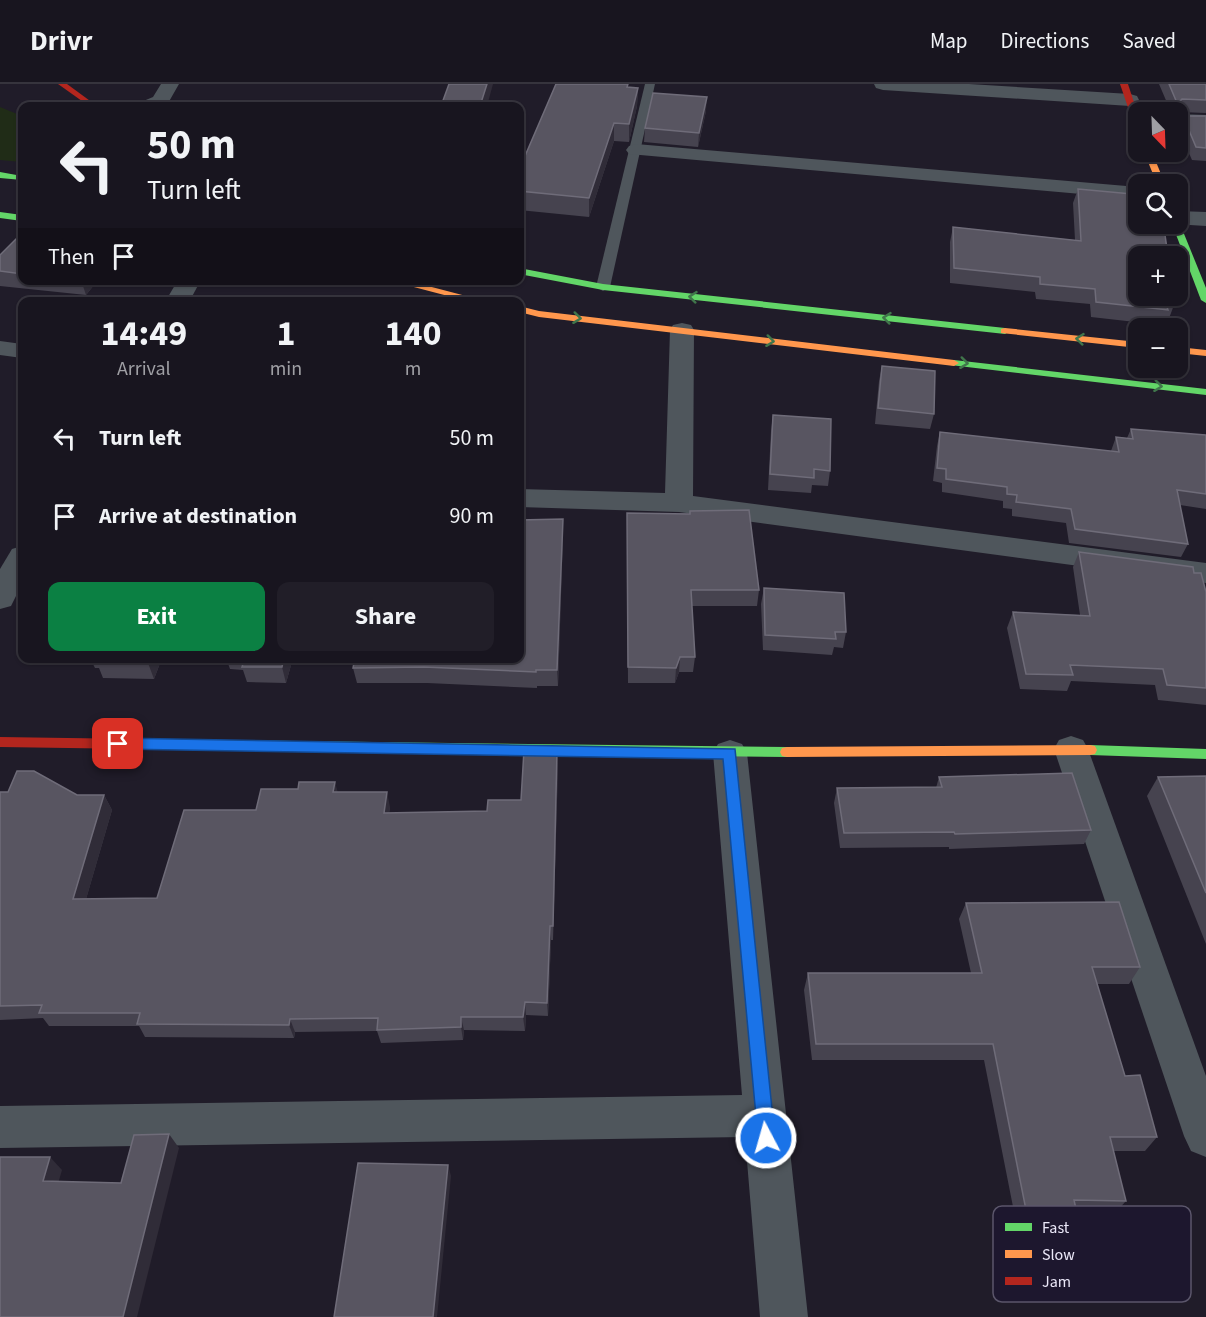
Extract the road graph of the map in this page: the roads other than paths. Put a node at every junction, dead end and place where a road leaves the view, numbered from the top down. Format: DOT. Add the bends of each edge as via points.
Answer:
graph roads {
  1 [pos="62,84"];
  2 [pos="170,84"];
  3 [pos="650,84"];
  4 [pos="883,84"];
  5 [pos="87,102"];
  6 [pos="158,102"];
  7 [pos="1128,108"];
  8 [pos="1188,120"];
  9 [pos="1206,121"];
  10 [pos="636,150"];
  11 [pos="0,175"];
  12 [pos="18,177"];
  13 [pos="1128,192"];
  14 [pos="0,215"];
  15 [pos="18,217"];
  16 [pos="1188,218"];
  17 [pos="1206,219"];
  18 [pos="1180,234"];
  19 [pos="524,272"];
  20 [pos="412,285"];
  21 [pos="603,287"];
  22 [pos="463,297"];
  23 [pos="1206,300"];
  24 [pos="524,310"];
  25 [pos="682,330"];
  26 [pos="1128,344"];
  27 [pos="0,348"];
  28 [pos="18,350"];
  29 [pos="1188,351"];
  30 [pos="1206,353"];
  31 [pos="1206,392"];
  32 [pos="524,498"];
  33 [pos="679,503"];
  34 [pos="0,547"];
  35 [pos="18,549"];
  36 [pos="18,564"];
  37 [pos="1206,573"];
  38 [pos="0,598"];
  39 [pos="0,742"];
  40 [pos="1071,748"];
  41 [pos="730,753"];
  42 [pos="1206,754"];
  43 [pos="1200,1097"];
  44 [pos="764,1116"];
  45 [pos="0,1127"];
  46 [pos="1206,1136"];
  47 [pos="784,1317"];
  1 -- 5 [label="main road"];
  2 -- 6 [label="street"];
  3 -- 10 [label="lane"];
  4 -- 7 [label="street"];
  8 -- 9 [label="street"];
  10 -- 13 [label="street"];
  10 -- 21 [label="lane"];
  11 -- 12 [label="main road"];
  14 -- 15 [label="main road"];
  16 -- 17 [label="street"];
  18 -- 23 [label="main road"];
  19 -- 21 [label="main road"];
  20 -- 22 [label="main road"];
  26 -- 21 [label="main road, one-way"];
  24 -- 25 [label="main road, one-way"];
  25 -- 31 [label="main road, one-way"];
  25 -- 33 [label="street"];
  27 -- 28 [label="street"];
  29 -- 30 [label="main road"];
  32 -- 33 [label="street"];
  33 -- 37 [label="street"];
  34 -- 35 [label="street"];
  36 -- 38 [label="street"];
  39 -- 41 [label="main road"];
  40 -- 41 [label="main road"];
  40 -- 42 [label="main road"];
  40 -- 43 [label="street"];
  41 -- 44 [label="street"];
  43 -- 46 [label="street"];
  44 -- 45 [label="street"];
  44 -- 47 [label="street"];
}
